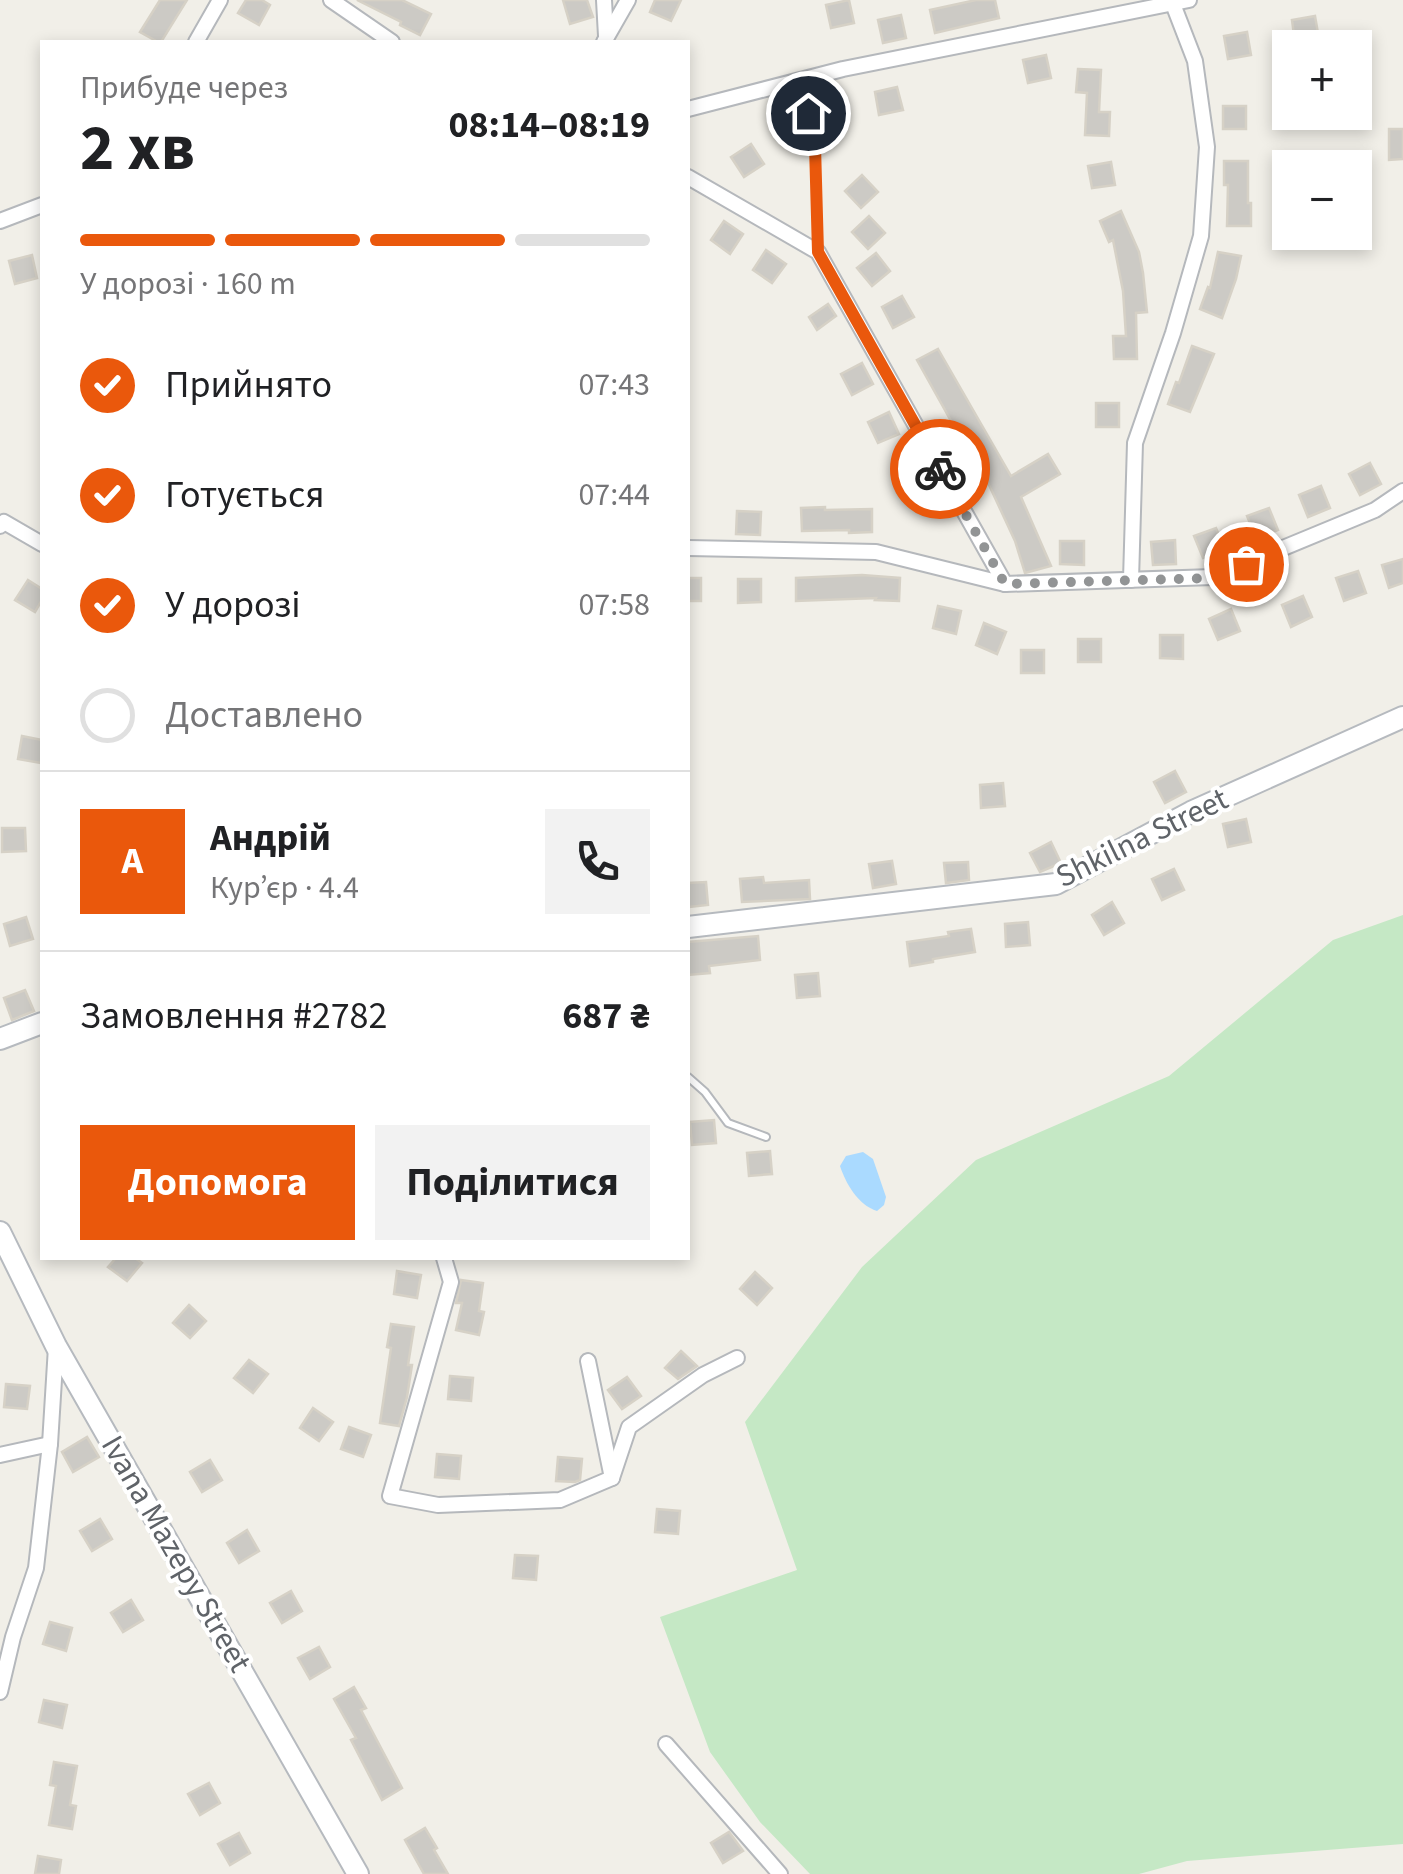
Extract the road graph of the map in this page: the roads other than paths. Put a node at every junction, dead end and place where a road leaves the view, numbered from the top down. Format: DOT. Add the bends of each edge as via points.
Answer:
graph roads {
  1 [pos="220,0"];
  2 [pos="331,0"];
  3 [pos="604,0"];
  4 [pos="628,0"];
  5 [pos="1189,0"];
  6 [pos="1173,4"];
  7 [pos="197,40"];
  8 [pos="389,40"];
  9 [pos="606,40"];
  10 [pos="800,80"];
  11 [pos="690,109"];
  12 [pos="690,177"];
  13 [pos="40,206"];
  14 [pos="0,221"];
  15 [pos="818,252"];
  16 [pos="1403,491"];
  17 [pos="0,526"];
  18 [pos="40,543"];
  19 [pos="690,548"];
  20 [pos="1131,580"];
  21 [pos="1005,584"];
  22 [pos="1403,718"];
  23 [pos="690,927"];
  24 [pos="40,1024"];
  25 [pos="0,1039"];
  26 [pos="690,1079"];
  27 [pos="766,1137"];
  28 [pos="0,1232"];
  29 [pos="445,1260"];
  30 [pos="56,1346"];
  31 [pos="737,1358"];
  32 [pos="588,1361"];
  33 [pos="50,1444"];
  34 [pos="0,1456"];
  35 [pos="612,1478"];
  36 [pos="6,1636"];
  37 [pos="0,1692"];
  38 [pos="666,1744"];
  39 [pos="358,1874"];
  40 [pos="780,1874"];
  1 -- 7 [label="street"];
  2 -- 8 [label="street"];
  3 -- 9 [label="street"];
  4 -- 9 [label="street"];
  5 -- 6 [label="street"];
  6 -- 10 [label="street"];
  6 -- 20 [label="street" via="1195,61 1208,147 1202,236 1135,443"];
  10 -- 11 [label="street"];
  10 -- 15 [label="lane" via="815,146"];
  12 -- 15 [label="street"];
  13 -- 14 [label="street"];
  15 -- 21 [label="street"];
  16 -- 20 [label="street" via="1374,510 1213,578"];
  17 -- 18 [label="street" via="4,522"];
  19 -- 21 [label="street" via="876,552"];
  20 -- 21 [label="street"];
  22 -- 23 [label="street, Shkilna Street" via="1192,812 1056,884"];
  24 -- 25 [label="street"];
  26 -- 27 [label="lane" via="728,1123"];
  28 -- 30 [label="street, Ivana Mazepy Street"];
  29 -- 35 [label="street" via="451,1282 390,1496 438,1505 560,1500"];
  30 -- 33 [label="street"];
  30 -- 39 [label="street, Ivana Mazepy Street"];
  31 -- 35 [label="street" via="630,1428"];
  32 -- 35 [label="street"];
  33 -- 34 [label="street"];
  33 -- 36 [label="street" via="36,1568"];
  36 -- 37 [label="street"];
  38 -- 40 [label="street"];
}
